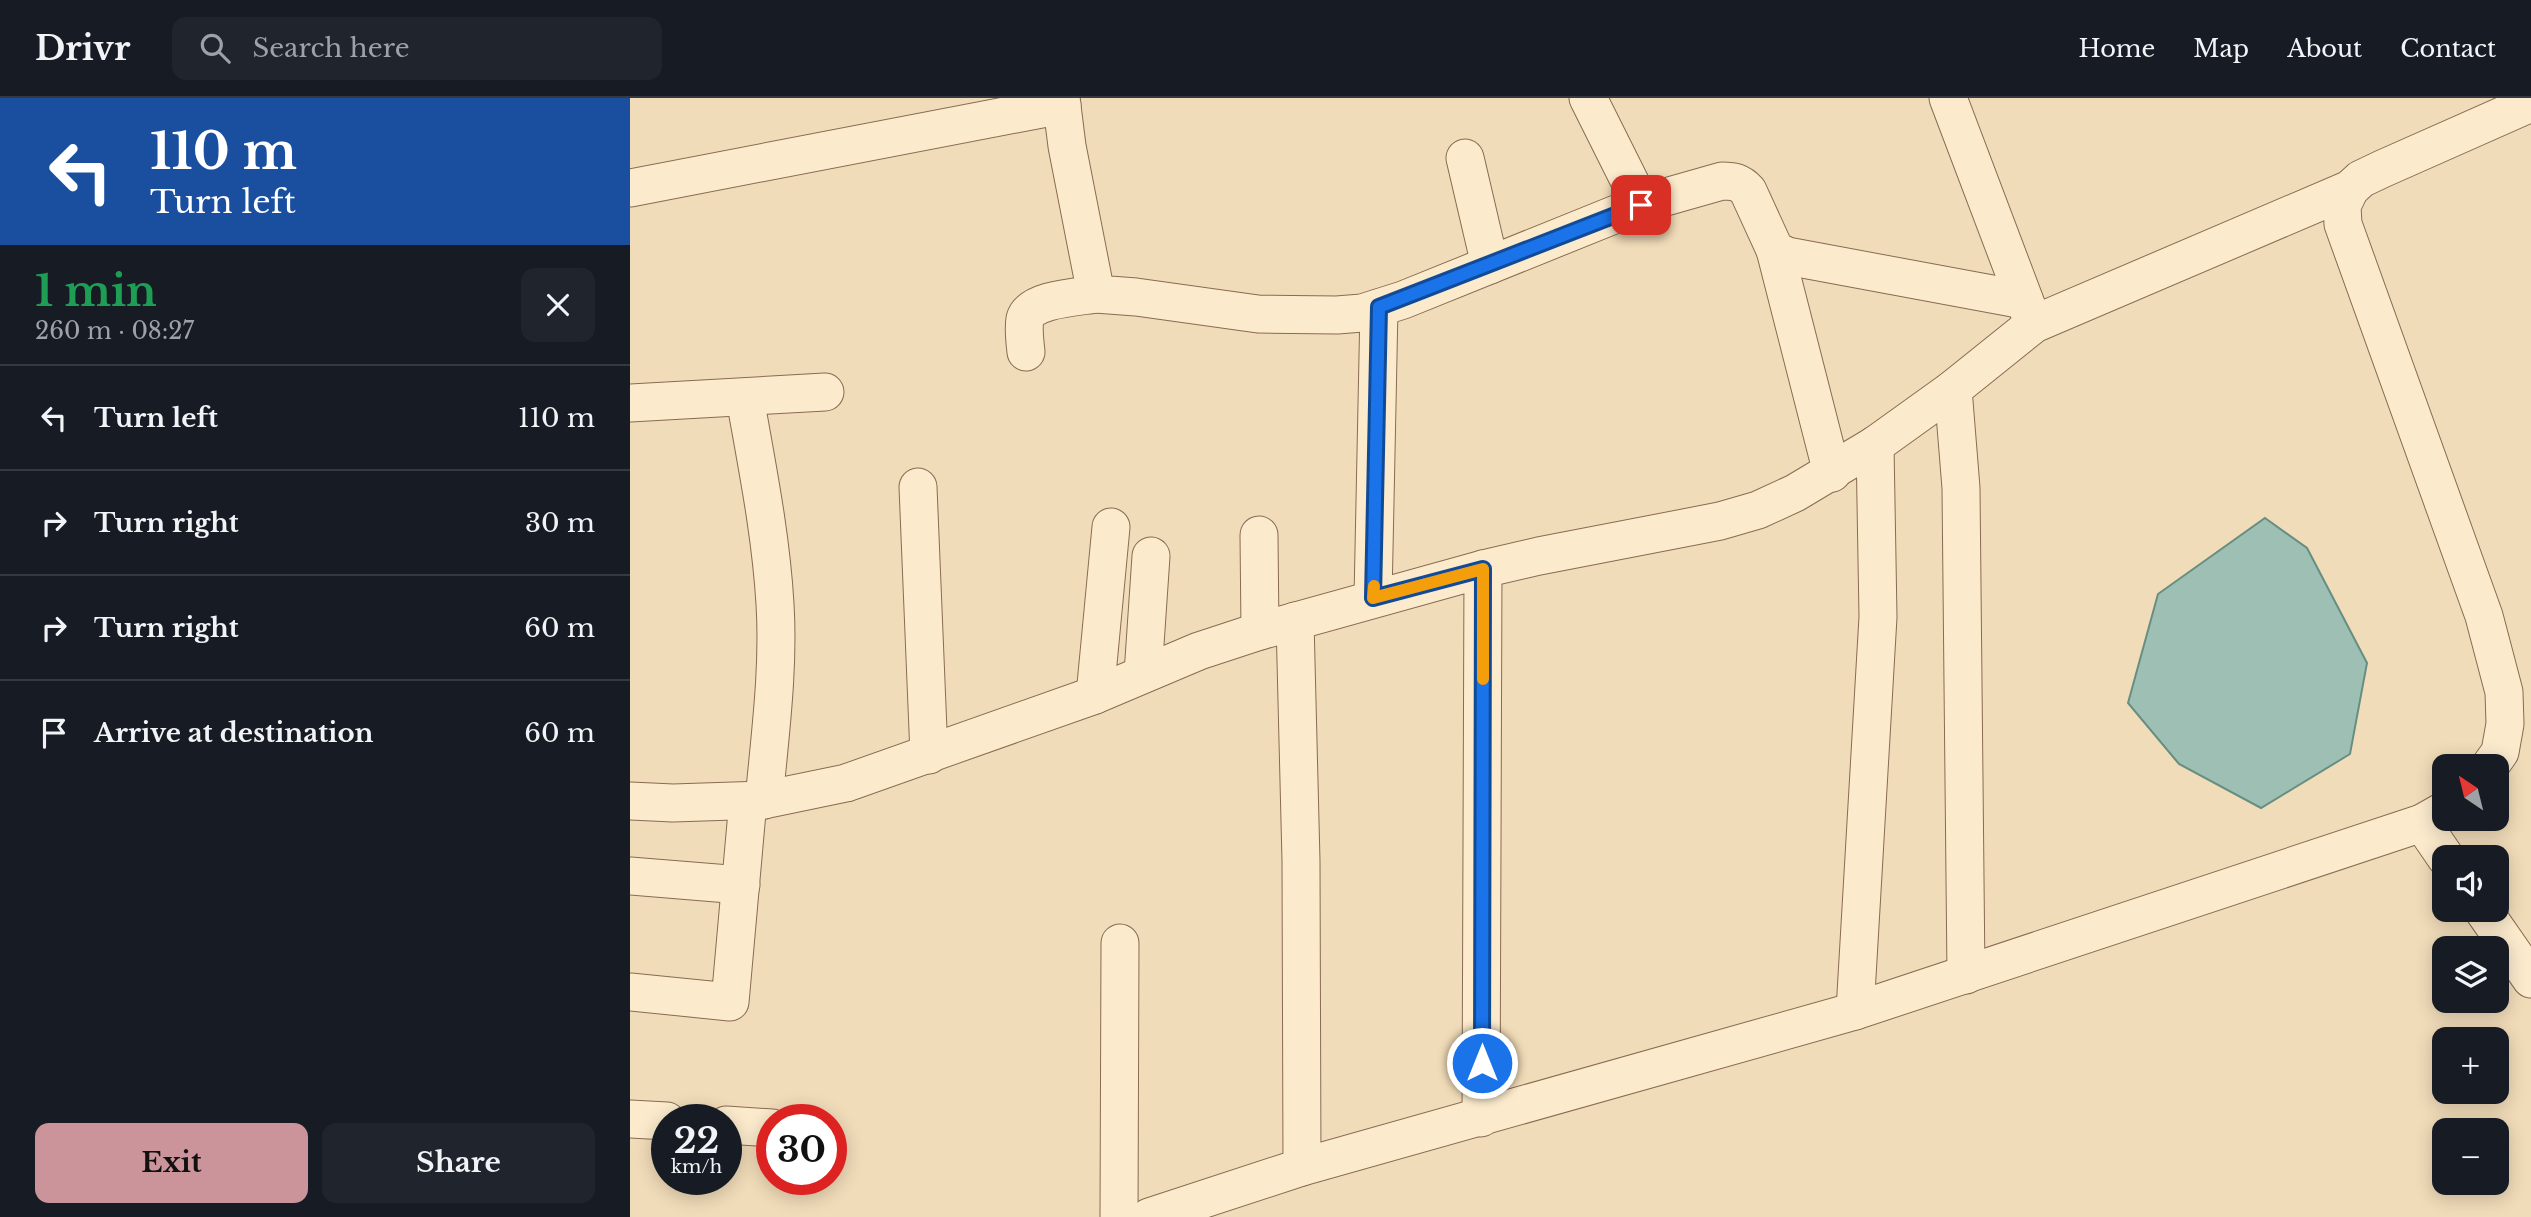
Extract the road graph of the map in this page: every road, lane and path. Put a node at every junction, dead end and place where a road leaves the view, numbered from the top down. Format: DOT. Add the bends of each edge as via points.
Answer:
graph roads {
  1 [pos="1588,98"];
  2 [pos="1948,98"];
  3 [pos="1061,101"];
  4 [pos="2531,103"];
  5 [pos="1465,158"];
  6 [pos="630,188"];
  7 [pos="2350,189"];
  8 [pos="1641,205"];
  9 [pos="1775,250"];
  10 [pos="1490,265"];
  11 [pos="1096,294"];
  12 [pos="1379,307"];
  13 [pos="2029,312"];
  14 [pos="1026,352"];
  15 [pos="1953,389"];
  16 [pos="825,392"];
  17 [pos="745,398"];
  18 [pos="630,403"];
  19 [pos="1875,445"];
  20 [pos="1832,473"];
  21 [pos="918,488"];
  22 [pos="1111,527"];
  23 [pos="1259,535"];
  24 [pos="1151,556"];
  25 [pos="1483,569"];
  26 [pos="1373,598"];
  27 [pos="1295,621"];
  28 [pos="1260,631"];
  29 [pos="1143,674"];
  30 [pos="1096,695"];
  31 [pos="2499,754"];
  32 [pos="929,755"];
  33 [pos="630,801"];
  34 [pos="756,801"];
  35 [pos="2432,816"];
  36 [pos="630,876"];
  37 [pos="741,885"];
  38 [pos="2491,922"];
  39 [pos="1120,943"];
  40 [pos="1966,975"];
  41 [pos="2531,979"];
  42 [pos="630,992"];
  43 [pos="1855,1011"];
  44 [pos="1481,1118"];
  45 [pos="630,1119"];
  46 [pos="651,1120"];
  47 [pos="1302,1167"];
  48 [pos="1119,1217"];
  49 [pos="1149,1217"];
  1 -- 8 [label="street"];
  2 -- 13 [label="street"];
  3 -- 6 [label="street"];
  3 -- 11 [label="street"];
  4 -- 7 [label="street" via="2361,178"];
  5 -- 10 [label="street"];
  7 -- 13 [label="street"];
  7 -- 31 [label="street" via="2342,206 2343,224 2484,616 2504,692 2505,724"];
  8 -- 9 [label="street" via="1734,181 1748,191"];
  8 -- 10 [label="street"];
  9 -- 13 [label="street"];
  9 -- 20 [label="street"];
  10 -- 12 [label="street"];
  11 -- 12 [label="street" via="1258,314 1337,315"];
  11 -- 14 [label="street" via="1031,309 1026,318"];
  12 -- 26 [label="street"];
  13 -- 15 [label="street"];
  15 -- 19 [label="street"];
  15 -- 40 [label="street" via="1961,488"];
  16 -- 17 [label="street"];
  17 -- 18 [label="street"];
  17 -- 34 [label="street" via="775,605 774,688"];
  19 -- 20 [label="street"];
  19 -- 43 [label="street" via="1878,617"];
  20 -- 25 [label="street" via="1758,510"];
  21 -- 32 [label="street"];
  22 -- 30 [label="street"];
  23 -- 28 [label="street"];
  24 -- 29 [label="street"];
  25 -- 26 [label="street"];
  25 -- 44 [label="street"];
  26 -- 27 [label="street"];
  27 -- 28 [label="street"];
  27 -- 47 [label="street"];
  28 -- 29 [label="street"];
  29 -- 30 [label="street"];
  30 -- 32 [label="street"];
  32 -- 34 [label="street" via="846,783"];
  33 -- 34 [label="street"];
  34 -- 37 [label="street"];
  35 -- 40 [label="street"];
  36 -- 37 [label="street"];
  37 -- 42 [label="street" via="730,1002"];
  38 -- 41 [label="street"];
  39 -- 48 [label="street"];
  40 -- 43 [label="street"];
  43 -- 44 [label="street"];
  44 -- 47 [label="street"];
  45 -- 46 [label="street"];
  47 -- 49 [label="street"];
}
